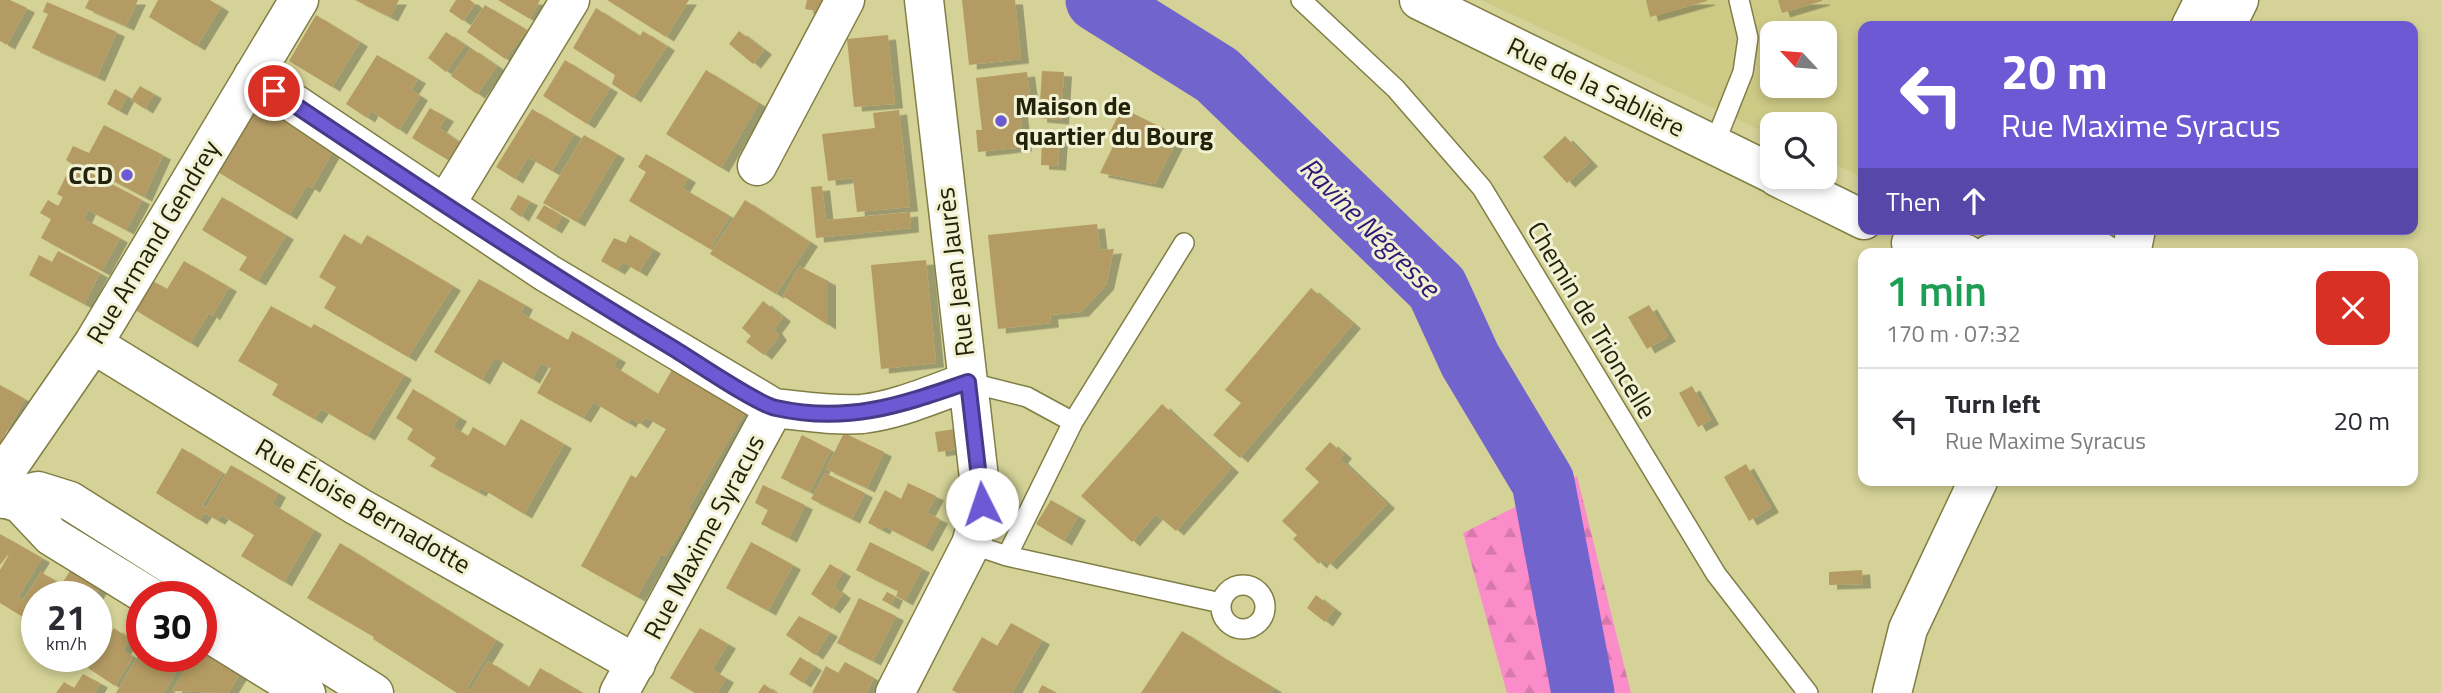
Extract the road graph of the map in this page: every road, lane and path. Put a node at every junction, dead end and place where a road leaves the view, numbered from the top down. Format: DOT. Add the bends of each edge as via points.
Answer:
graph roads {
  1 [pos="299,0"];
  2 [pos="570,0"];
  3 [pos="845,0"];
  4 [pos="924,0"];
  5 [pos="1301,0"];
  6 [pos="1419,0"];
  7 [pos="1739,0"];
  8 [pos="2204,0"];
  9 [pos="2239,0"];
  10 [pos="2194,21"];
  11 [pos="2228,21"];
  12 [pos="253,76"];
  13 [pos="1714,145"];
  14 [pos="757,166"];
  15 [pos="1760,168"];
  16 [pos="1801,189"];
  17 [pos="446,205"];
  18 [pos="1858,217"];
  19 [pos="1906,242"];
  20 [pos="2084,242"];
  21 [pos="1184,243"];
  22 [pos="1936,248"];
  23 [pos="2028,248"];
  24 [pos="93,344"];
  25 [pos="968,382"];
  26 [pos="774,408"];
  27 [pos="1073,422"];
  28 [pos="1978,486"];
  29 [pos="1,492"];
  30 [pos="971,544"];
  31 [pos="1007,556"];
  32 [pos="126,582"];
  33 [pos="1221,603"];
  34 [pos="217,637"];
  35 [pos="268,666"];
  36 [pos="627,678"];
  37 [pos="306,693"];
  38 [pos="373,693"];
  39 [pos="895,693"];
  40 [pos="1808,693"];
  41 [pos="1892,693"];
  1 -- 12 [label="street, Rue Armand Gendrey"];
  2 -- 17 [label="street"];
  3 -- 14 [label="street"];
  4 -- 25 [label="street, Rue Jean Jaurès"];
  5 -- 40 [label="lane, Chemin de Trioncelle" via="1396,89 1482,188 1716,575"];
  6 -- 13 [label="street, Rue de la Sablière"];
  7 -- 13 [label="lane" via="1748,38 1743,72"];
  8 -- 10 [label="street"];
  9 -- 11 [label="street"];
  12 -- 17 [label="street"];
  12 -- 24 [label="street, Rue Armand Gendrey"];
  13 -- 15 [label="street, Rue de la Sablière"];
  16 -- 18 [label="street, Rue de la Sablière"];
  17 -- 26 [label="street" via="547,273"];
  19 -- 22 [label="street"];
  20 -- 23 [label="street"];
  21 -- 27 [label="lane"];
  24 -- 29 [label="street, Rue Armand Gendrey"];
  24 -- 36 [label="street, Rue Éloise Bernadotte"];
  25 -- 26 [label="street, Rue Maxime Syracus" via="864,413 835,415"];
  25 -- 27 [label="lane" via="1027,397"];
  25 -- 30 [label="street, Rue Jean Jaurès" via="982,504"];
  26 -- 36 [label="street, Rue Maxime Syracus"];
  27 -- 31 [label="lane"];
  28 -- 41 [label="street" via="1908,629"];
  29 -- 32 [label="street" via="20,503 51,536"];
  29 -- 35 [label="street" via="38,491 70,501"];
  30 -- 31 [label="lane"];
  30 -- 39 [label="street, Rue Jean Jaurès"];
  31 -- 33 [label="lane"];
  34 -- 35 [label="street"];
  35 -- 37 [label="street"];
  35 -- 38 [label="street"];
}
